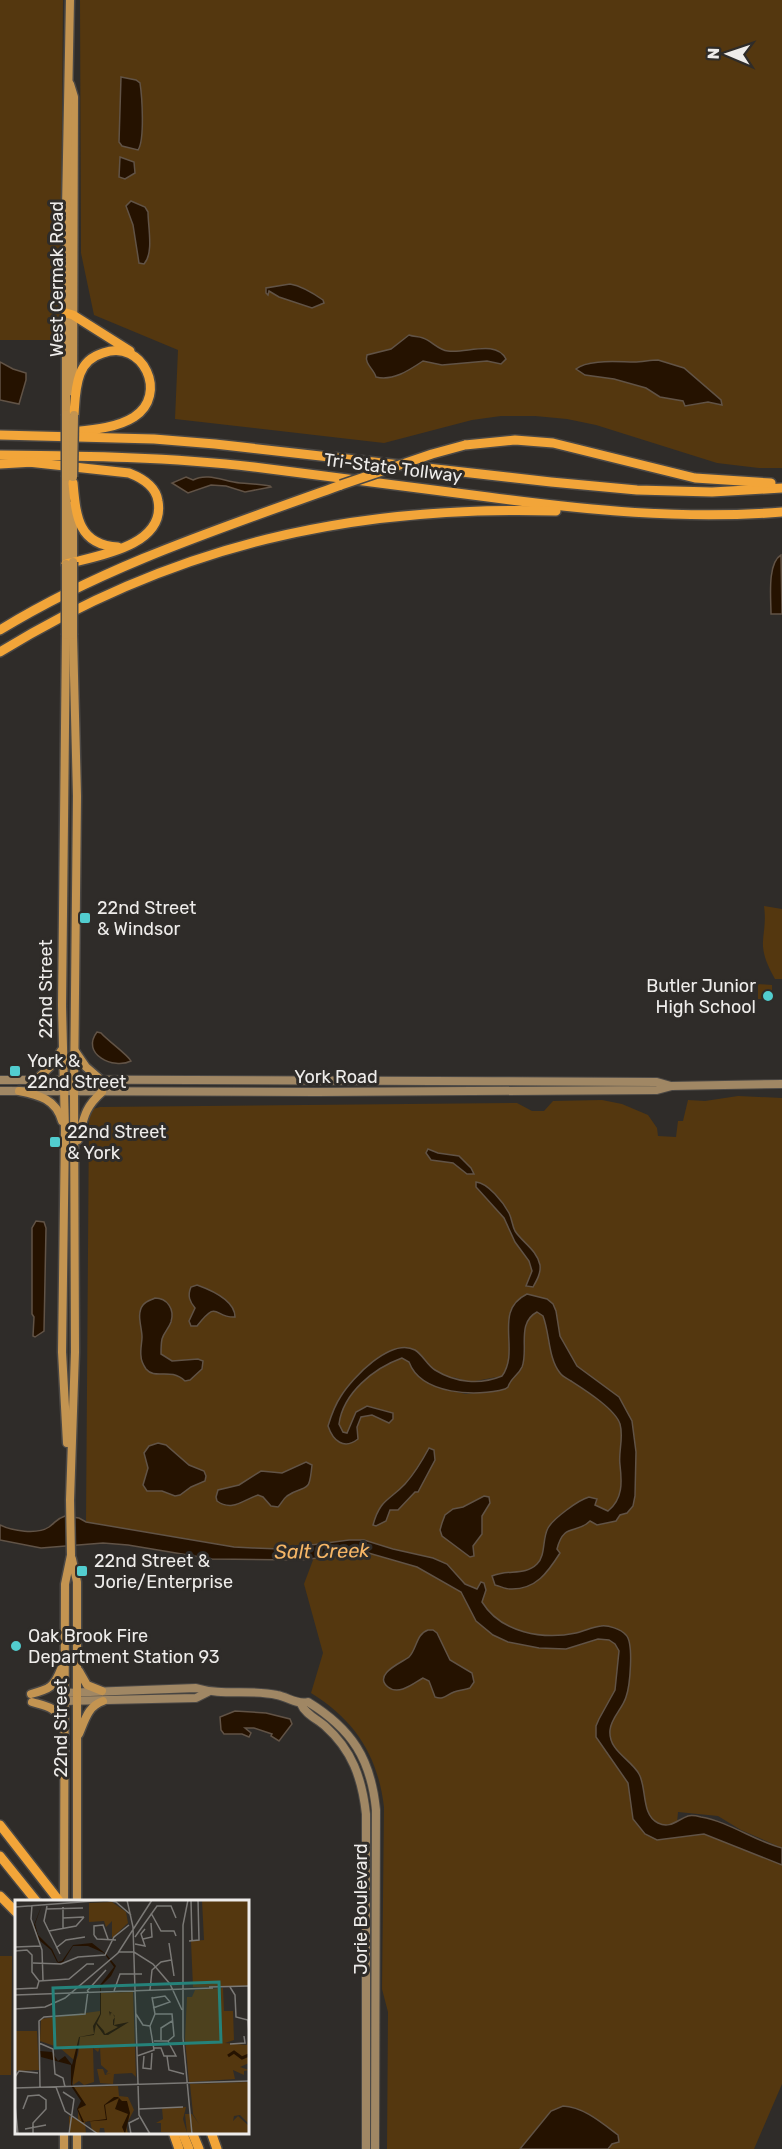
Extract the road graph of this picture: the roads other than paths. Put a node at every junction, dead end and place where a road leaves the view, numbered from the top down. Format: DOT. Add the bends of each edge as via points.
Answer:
graph roads {
  1 [pos="70,0"];
  2 [pos="69,314"];
  3 [pos="139,358"];
  4 [pos="70,414"];
  5 [pos="0,435"];
  6 [pos="37,436"];
  7 [pos="0,455"];
  8 [pos="111,458"];
  9 [pos="28,462"];
  10 [pos="0,464"];
  11 [pos="71,479"];
  12 [pos="782,483"];
  13 [pos="782,488"];
  14 [pos="782,512"];
  15 [pos="635,513"];
  16 [pos="124,548"];
  17 [pos="70,563"];
  18 [pos="0,630"];
  19 [pos="70,635"];
  20 [pos="0,652"];
  21 [pos="62,1050"];
  22 [pos="74,1051"];
  23 [pos="74,1079"];
  24 [pos="0,1080"];
  25 [pos="36,1080"];
  26 [pos="62,1080"];
  27 [pos="101,1080"];
  28 [pos="782,1084"];
  29 [pos="672,1086"];
  30 [pos="0,1091"];
  31 [pos="19,1091"];
  32 [pos="62,1091"];
  33 [pos="74,1092"];
  34 [pos="102,1092"];
  35 [pos="65,1130"];
  36 [pos="75,1152"];
  37 [pos="70,1500"];
  38 [pos="71,1556"];
  39 [pos="64,1663"];
  40 [pos="77,1668"];
  41 [pos="102,1691"];
  42 [pos="208,1692"];
  43 [pos="63,1697"];
  44 [pos="77,1697"];
  45 [pos="103,1701"];
  46 [pos="301,1704"];
  47 [pos="63,1727"];
  48 [pos="77,1740"];
  49 [pos="0,1825"];
  50 [pos="0,1856"];
  51 [pos="0,1896"];
  52 [pos="35,1900"];
  53 [pos="60,1900"];
  54 [pos="77,1900"];
  55 [pos="15,1911"];
  56 [pos="173,2134"];
  57 [pos="182,2134"];
  58 [pos="192,2134"];
  59 [pos="211,2134"];
  60 [pos="179,2149"];
  61 [pos="189,2149"];
  62 [pos="198,2149"];
  63 [pos="217,2149"];
  64 [pos="366,2149"];
  65 [pos="375,2149"];
  1 -- 2 [label="main road, West Cermak Road" via="70,81 74,98"];
  2 -- 3 [label="highway"];
  2 -- 4 [label="main road, West Cermak Road"];
  3 -- 4 [label="highway" via="126,351 106,351 86,363"];
  3 -- 6 [label="highway" via="146,367 150,389 148,401 136,416 105,427"];
  4 -- 11 [label="main road, West Cermak Road, bridge"];
  5 -- 6 [label="highway, Tri-State Tollway"];
  6 -- 13 [label="highway, Tri-State Tollway" via="215,444 637,490 712,492"];
  7 -- 8 [label="highway, Tri-State Tollway"];
  8 -- 9 [label="highway"];
  8 -- 15 [label="highway, Tri-State Tollway" via="217,463"];
  9 -- 10 [label="highway"];
  9 -- 16 [label="highway" via="120,471 146,482 156,494 156,522 145,536"];
  11 -- 16 [label="highway" via="78,517 87,536 99,544"];
  11 -- 17 [label="main road, 22nd Street"];
  12 -- 18 [label="highway, bridge" via="695,478 552,443 515,440 465,445 412,460 165,549 108,573"];
  14 -- 15 [label="highway, Tri-State Tollway" via="711,516"];
  15 -- 20 [label="highway" via="430,513 283,534 148,577 69,613"];
  16 -- 17 [label="highway"];
  17 -- 19 [label="main road, 22nd Street, bridge"];
  19 -- 21 [label="main road, 22nd Street"];
  19 -- 22 [label="main road, 22nd Street" via="77,796"];
  21 -- 25 [label="main road"];
  21 -- 26 [label="main road, 22nd Street"];
  22 -- 23 [label="main road, 22nd Street"];
  22 -- 27 [label="main road"];
  23 -- 26 [label="main road, York Road"];
  23 -- 27 [label="main road, York Road"];
  23 -- 33 [label="main road, 22nd Street"];
  24 -- 25 [label="main road, York Road"];
  25 -- 26 [label="main road, York Road"];
  26 -- 32 [label="main road, 22nd Street"];
  27 -- 29 [label="main road, York Road" via="657,1082"];
  28 -- 29 [label="main road, York Road"];
  29 -- 34 [label="main road, York Road" via="657,1090"];
  30 -- 31 [label="main road, York Road"];
  31 -- 32 [label="main road, York Road"];
  31 -- 35 [label="main road" via="40,1095 52,1103"];
  32 -- 33 [label="main road, York Road"];
  32 -- 35 [label="main road, 22nd Street"];
  33 -- 34 [label="main road, York Road"];
  33 -- 36 [label="main road, 22nd Street"];
  34 -- 36 [label="main road" via="84,1113"];
  35 -- 37 [label="main road, 22nd Street" via="62,1352"];
  36 -- 37 [label="main road, 22nd Street"];
  37 -- 38 [label="main road, 22nd Street"];
  38 -- 39 [label="main road, 22nd Street" via="65,1584"];
  38 -- 40 [label="main road, 22nd Street" via="77,1582"];
  39 -- 43 [label="main road, 22nd Street"];
  39 -- 47 [label="main road" via="55,1683 31,1698 59,1713"];
  40 -- 41 [label="main road" via="87,1684"];
  40 -- 44 [label="main road, 22nd Street"];
  41 -- 42 [label="main road, Jorie Boulevard" via="196,1688"];
  41 -- 44 [label="main road, Jorie Boulevard"];
  42 -- 45 [label="main road, Jorie Boulevard" via="196,1698"];
  42 -- 46 [label="main road, Jorie Boulevard" via="278,1695"];
  43 -- 44 [label="main road, Jorie Boulevard"];
  43 -- 47 [label="main road, 22nd Street"];
  44 -- 45 [label="main road, Jorie Boulevard"];
  44 -- 48 [label="main road, 22nd Street"];
  45 -- 48 [label="main road" via="94,1704"];
  46 -- 64 [label="main road, Jorie Boulevard" via="347,1750 364,1793"];
  46 -- 65 [label="main road, Jorie Boulevard" via="308,1702 345,1730 365,1762 374,1794"];
  47 -- 53 [label="main road, 22nd Street"];
  48 -- 54 [label="main road, 22nd Street"];
  49 -- 53 [label="highway"];
  50 -- 52 [label="highway"];
  51 -- 55 [label="highway"];
  56 -- 60 [label="highway"];
  57 -- 61 [label="highway"];
  58 -- 62 [label="highway"];
  59 -- 63 [label="highway"];
}
